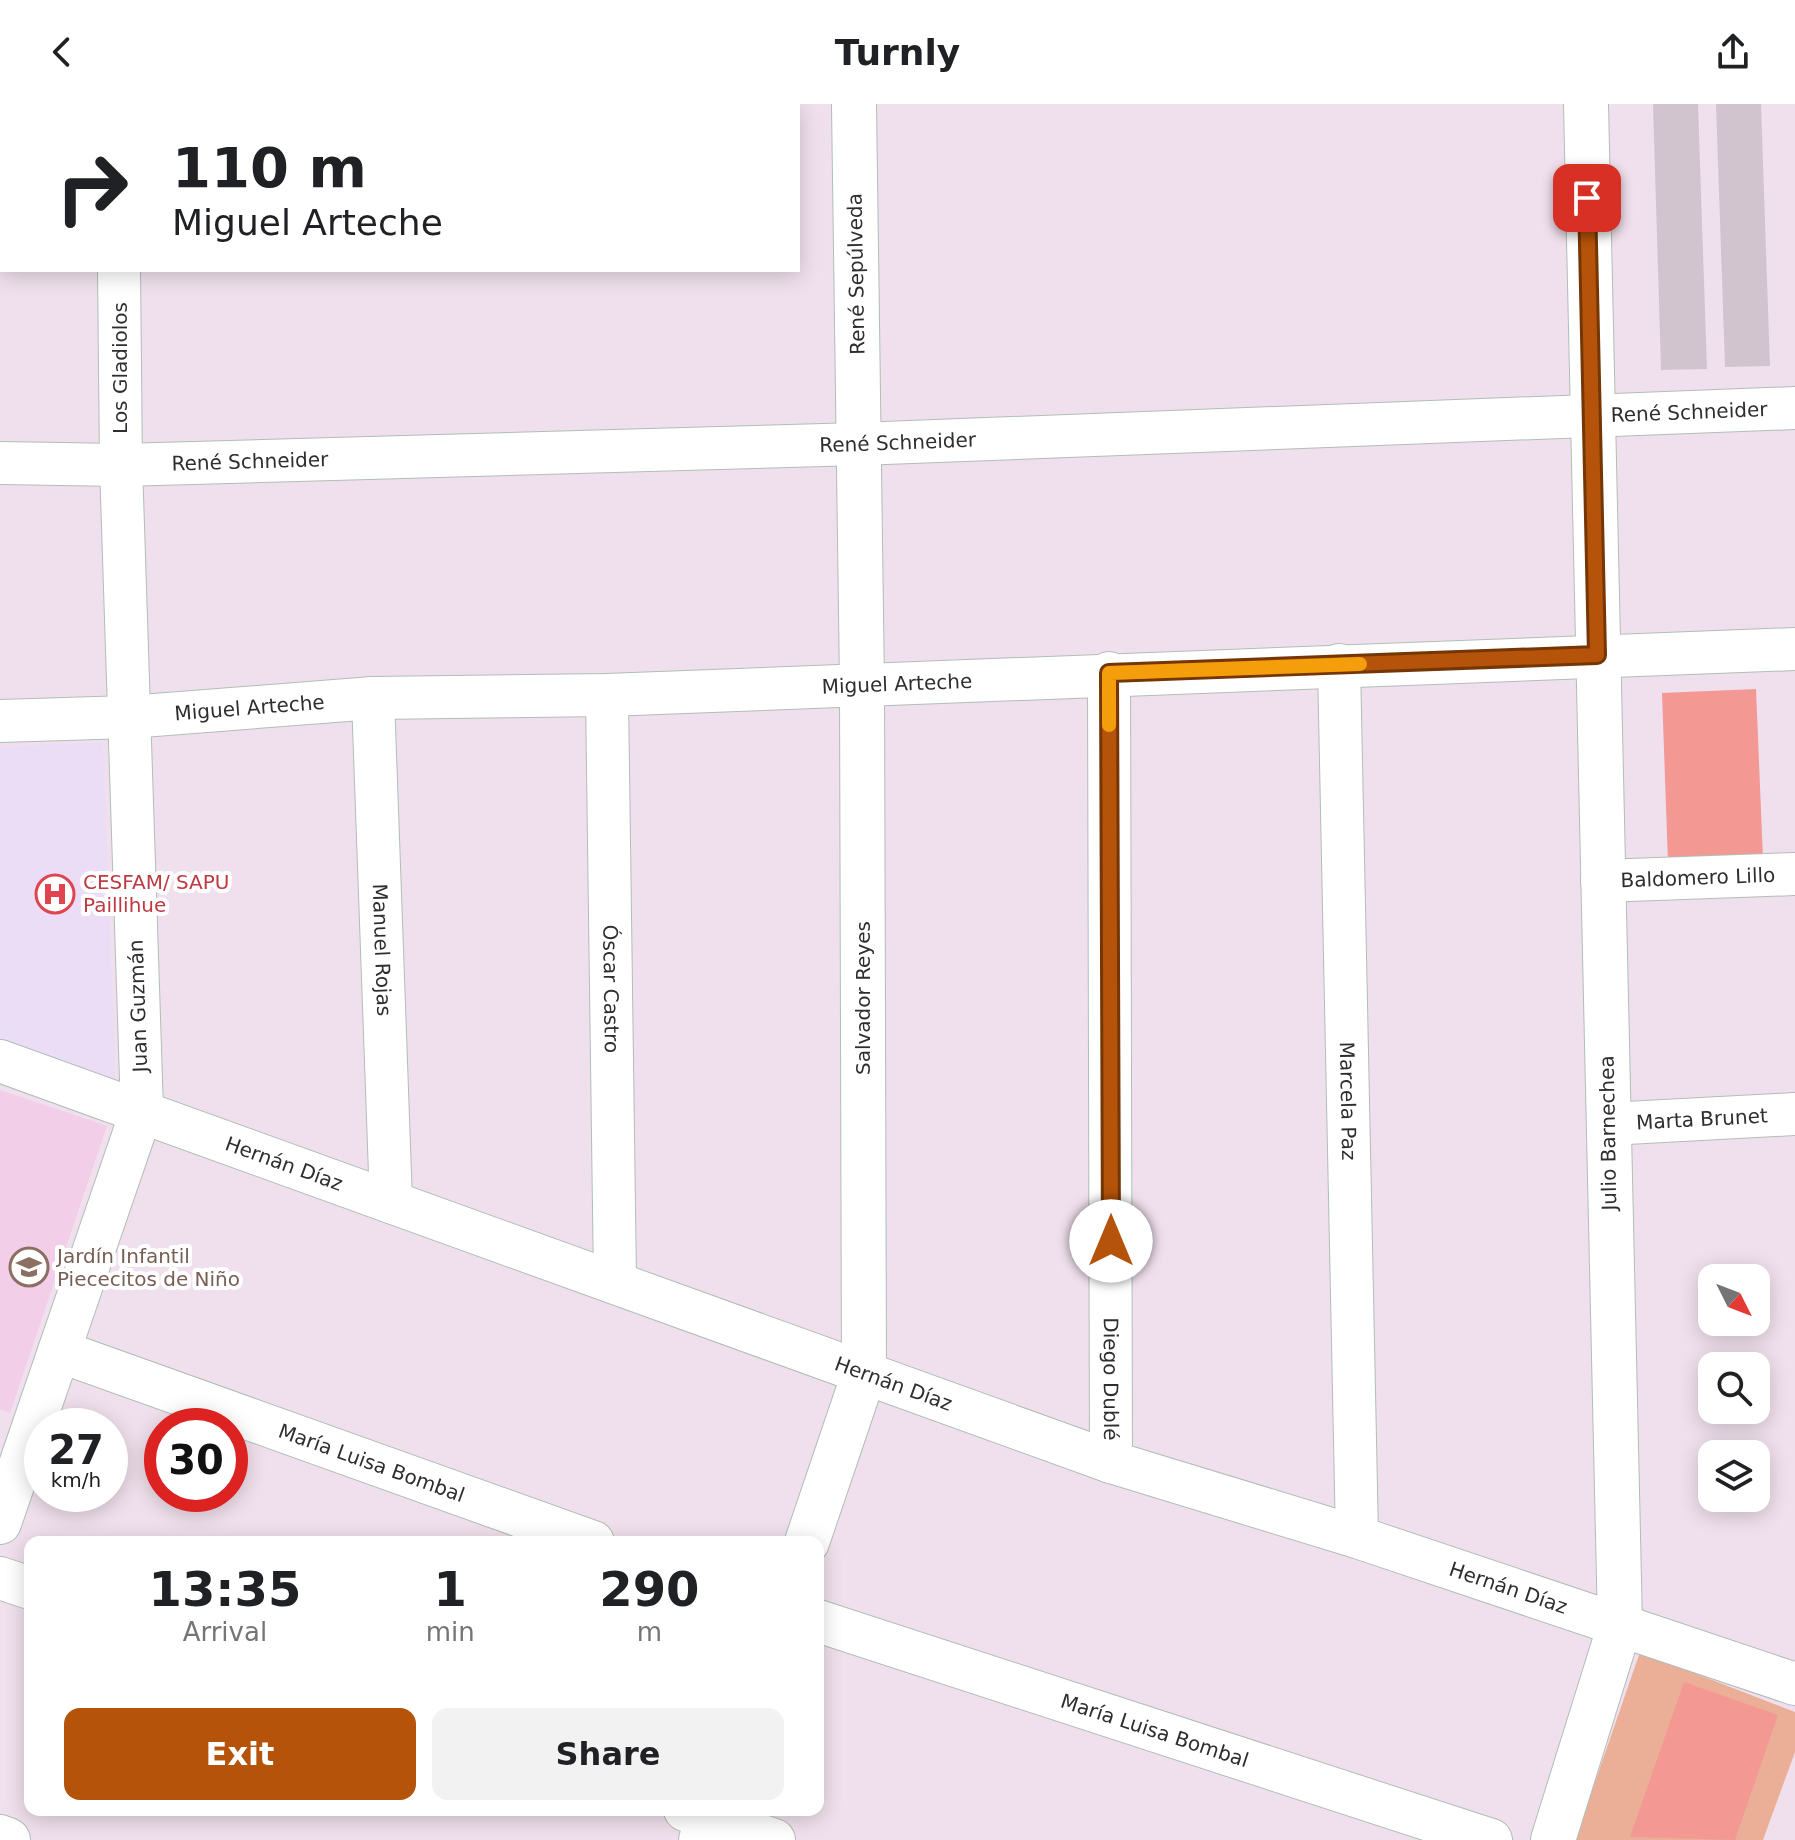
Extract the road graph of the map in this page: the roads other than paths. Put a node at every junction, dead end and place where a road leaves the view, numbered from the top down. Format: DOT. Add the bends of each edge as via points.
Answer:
graph roads {
  1 [pos="854,104"];
  2 [pos="1586,104"];
  3 [pos="119,272"];
  4 [pos="1795,408"];
  5 [pos="1590,416"];
  6 [pos="859,444"];
  7 [pos="0,463"];
  8 [pos="121,465"];
  9 [pos="1795,649"];
  10 [pos="1597,655"];
  11 [pos="1339,665"];
  12 [pos="1109,673"];
  13 [pos="862,685"];
  14 [pos="607,695"];
  15 [pos="373,698"];
  16 [pos="129,717"];
  17 [pos="0,721"];
  18 [pos="1795,874"];
  19 [pos="1602,881"];
  20 [pos="0,1061"];
  21 [pos="142,1110"];
  22 [pos="1795,1114"];
  23 [pos="1608,1124"];
  24 [pos="391,1202"];
  25 [pos="615,1281"];
  26 [pos="59,1351"];
  27 [pos="864,1374"];
  28 [pos="1111,1462"];
  29 [pos="0,1523"];
  30 [pos="576,1536"];
  31 [pos="809,1536"];
  32 [pos="1357,1537"];
  33 [pos="0,1578"];
  34 [pos="24,1586"];
  35 [pos="824,1623"];
  36 [pos="1620,1625"];
  37 [pos="1795,1684"];
  38 [pos="701,1819"];
  39 [pos="0,1837"];
  40 [pos="8,1840"];
  41 [pos="774,1840"];
  42 [pos="1491,1840"];
  43 [pos="1553,1840"];
  1 -- 6 [label="street, René Sepúlveda"];
  2 -- 5 [label="street, Julio Barnechea"];
  3 -- 8 [label="street, Los Gladiolos"];
  4 -- 5 [label="street, René Schneider"];
  5 -- 6 [label="street, René Schneider"];
  5 -- 10 [label="street, Julio Barnechea"];
  6 -- 8 [label="street, René Schneider"];
  6 -- 13 [label="street, Salvador Reyes"];
  7 -- 8 [label="street, René Schneider"];
  8 -- 16 [label="street, Juan Guzmán"];
  9 -- 10 [label="street, Miguel Arteche"];
  10 -- 11 [label="street, Miguel Arteche"];
  10 -- 19 [label="street, Julio Barnechea"];
  11 -- 12 [label="street, Miguel Arteche"];
  11 -- 32 [label="street, Marcela Paz"];
  12 -- 13 [label="street, Miguel Arteche"];
  12 -- 28 [label="street, Diego Dublé"];
  13 -- 14 [label="street, Miguel Arteche"];
  13 -- 27 [label="street, Salvador Reyes"];
  14 -- 15 [label="street, Miguel Arteche"];
  14 -- 25 [label="street, Óscar Castro"];
  15 -- 16 [label="street, Miguel Arteche"];
  15 -- 24 [label="street, Manuel Rojas"];
  16 -- 17 [label="street, Miguel Arteche"];
  16 -- 21 [label="street, Juan Guzmán"];
  18 -- 19 [label="street, Baldomero Lillo"];
  19 -- 23 [label="street, Julio Barnechea"];
  20 -- 21 [label="street, Hernán Díaz"];
  21 -- 24 [label="street, Hernán Díaz"];
  21 -- 26 [label="street, Juan Guzmán"];
  22 -- 23 [label="street, Marta Brunet"];
  23 -- 36 [label="street, Julio Barnechea"];
  24 -- 25 [label="street, Hernán Díaz"];
  25 -- 27 [label="street, Hernán Díaz"];
  26 -- 29 [label="street, Juan Guzmán"];
  26 -- 30 [label="street, María Luisa Bombal"];
  27 -- 28 [label="street, Hernán Díaz"];
  27 -- 31 [label="street, Salvador Reyes"];
  28 -- 32 [label="street, Hernán Díaz"];
  32 -- 36 [label="street, Hernán Díaz"];
  33 -- 34 [label="street"];
  35 -- 42 [label="street, María Luisa Bombal"];
  36 -- 37 [label="street, Hernán Díaz"];
  36 -- 43 [label="street, Julio Barnechea"];
  38 -- 41 [label="street"];
  39 -- 40 [label="street"];
}
